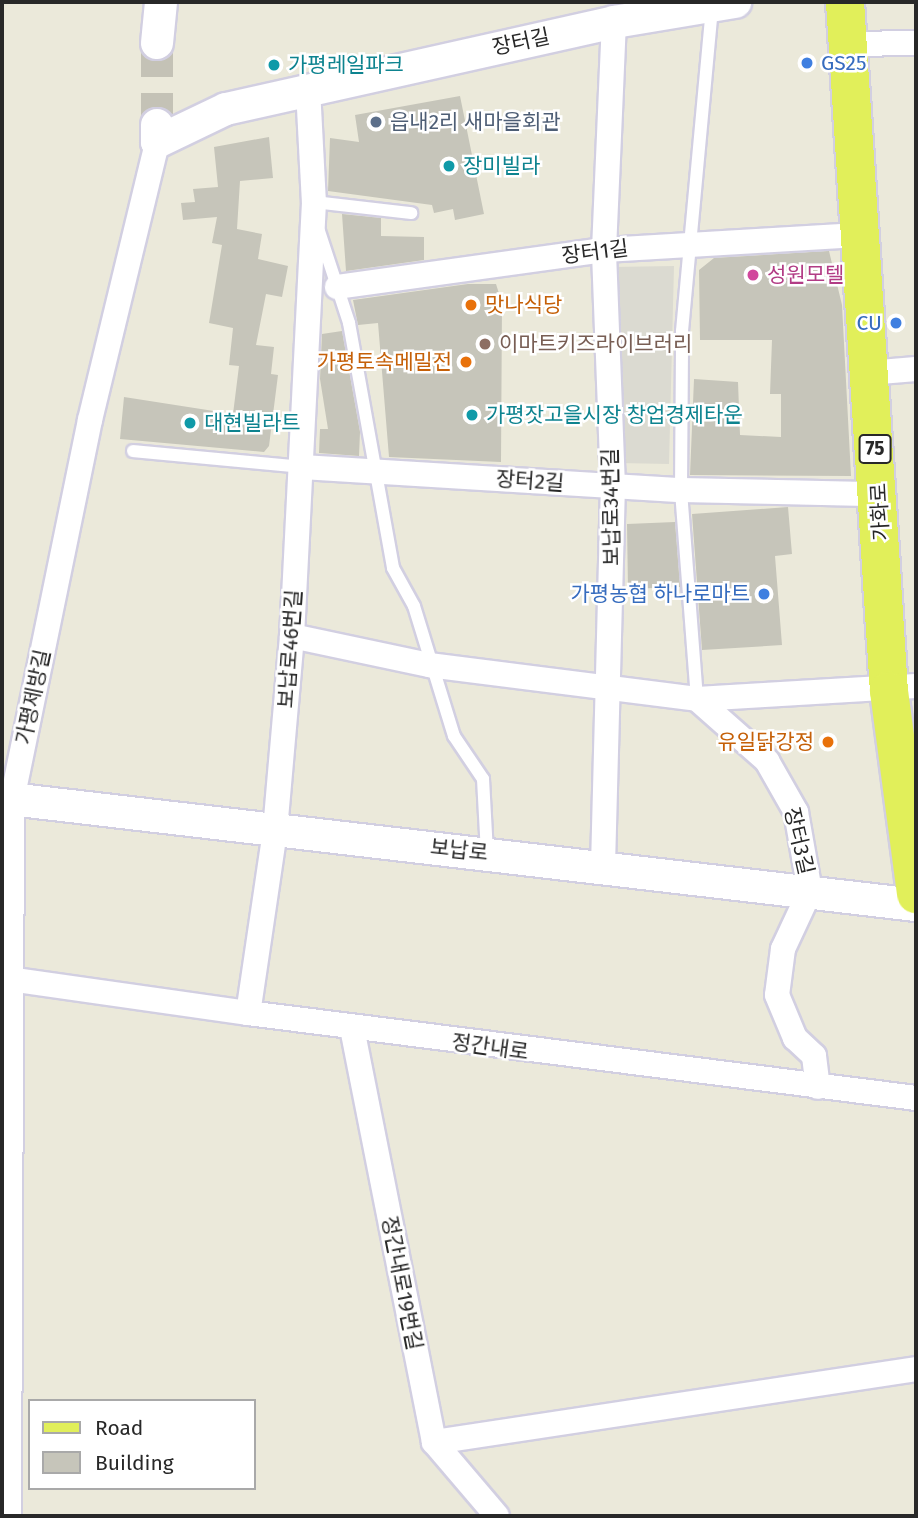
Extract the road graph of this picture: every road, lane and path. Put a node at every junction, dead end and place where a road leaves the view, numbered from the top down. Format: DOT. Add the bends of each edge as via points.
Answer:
graph roads {
  1 [pos="161,2"];
  2 [pos="845,2"];
  3 [pos="724,4"];
  4 [pos="614,22"];
  5 [pos="158,43"];
  6 [pos="916,43"];
  7 [pos="847,44"];
  8 [pos="308,89"];
  9 [pos="157,134"];
  10 [pos="314,207"];
  11 [pos="411,213"];
  12 [pos="855,235"];
  13 [pos="688,243"];
  14 [pos="604,250"];
  15 [pos="337,287"];
  16 [pos="916,369"];
  17 [pos="868,373"];
  18 [pos="133,451"];
  19 [pos="302,467"];
  20 [pos="378,471"];
  21 [pos="613,487"];
  22 [pos="681,490"];
  23 [pos="879,494"];
  24 [pos="292,636"];
  25 [pos="429,666"];
  26 [pos="612,689"];
  27 [pos="903,689"];
  28 [pos="697,699"];
  29 [pos="7,799"];
  30 [pos="275,831"];
  31 [pos="487,852"];
  32 [pos="603,866"];
  33 [pos="810,891"];
  34 [pos="916,894"];
  35 [pos="916,905"];
  36 [pos="9,979"];
  37 [pos="248,1013"];
  38 [pos="352,1028"];
  39 [pos="818,1087"];
  40 [pos="916,1098"];
  41 [pos="916,1369"];
  42 [pos="434,1442"];
  43 [pos="9,1516"];
  44 [pos="497,1516"];
  1 -- 5 [label="street"];
  2 -- 7 [label="main road, 가화로 / 75"];
  3 -- 4 [label="street, 장터길"];
  3 -- 13 [label="lane"];
  4 -- 8 [label="street, 장터길"];
  4 -- 14 [label="street, 보납로34번길"];
  6 -- 7 [label="street"];
  7 -- 12 [label="main road, 가화로 / 75"];
  8 -- 9 [label="street, 가평제방길" via="226,109"];
  8 -- 10 [label="street, 보납로46번길"];
  9 -- 29 [label="street, 가평제방길"];
  10 -- 11 [label="lane"];
  10 -- 15 [label="lane"];
  10 -- 19 [label="street, 보납로46번길"];
  12 -- 13 [label="street, 장터1길"];
  12 -- 17 [label="main road, 가화로 / 75"];
  13 -- 14 [label="street, 장터1길"];
  13 -- 22 [label="lane"];
  14 -- 15 [label="street, 장터1길"];
  14 -- 21 [label="street, 보납로34번길"];
  15 -- 20 [label="lane"];
  16 -- 17 [label="street"];
  17 -- 23 [label="main road, 가화로 / 75"];
  18 -- 19 [label="lane"];
  19 -- 20 [label="street, 장터2길"];
  19 -- 24 [label="street, 보납로46번길"];
  20 -- 21 [label="street, 장터2길"];
  20 -- 25 [label="lane" via="393,568 414,606"];
  21 -- 22 [label="street, 장터2길"];
  21 -- 26 [label="street, 보납로34번길"];
  22 -- 23 [label="street, 장터2길"];
  22 -- 28 [label="lane"];
  23 -- 27 [label="main road, 가화로 / 75"];
  24 -- 25 [label="street"];
  24 -- 30 [label="street, 보납로46번길"];
  25 -- 26 [label="street"];
  25 -- 31 [label="lane" via="454,736 483,779"];
  26 -- 28 [label="street"];
  26 -- 32 [label="street, 보납로34번길"];
  27 -- 28 [label="street"];
  27 -- 34 [label="main road, 가화로 / 75"];
  28 -- 33 [label="street, 장터3길" via="778,777 796,812"];
  29 -- 30 [label="street, 보납로"];
  29 -- 36 [label="street, 가평제방길"];
  30 -- 31 [label="street, 보납로"];
  30 -- 37 [label="street"];
  31 -- 32 [label="street, 보납로"];
  32 -- 33 [label="street, 보납로"];
  33 -- 35 [label="street, 보납로"];
  33 -- 39 [label="street, 장터3길" via="783,949 777,995 795,1038 814,1056"];
  36 -- 37 [label="street, 정간내로"];
  36 -- 43 [label="street, 가평제방길"];
  37 -- 38 [label="street, 정간내로"];
  38 -- 39 [label="street, 정간내로"];
  38 -- 42 [label="street, 정간내로19번길"];
  39 -- 40 [label="street, 정간내로"];
  41 -- 42 [label="street"];
  42 -- 44 [label="street, 정간내로19번길"];
}
